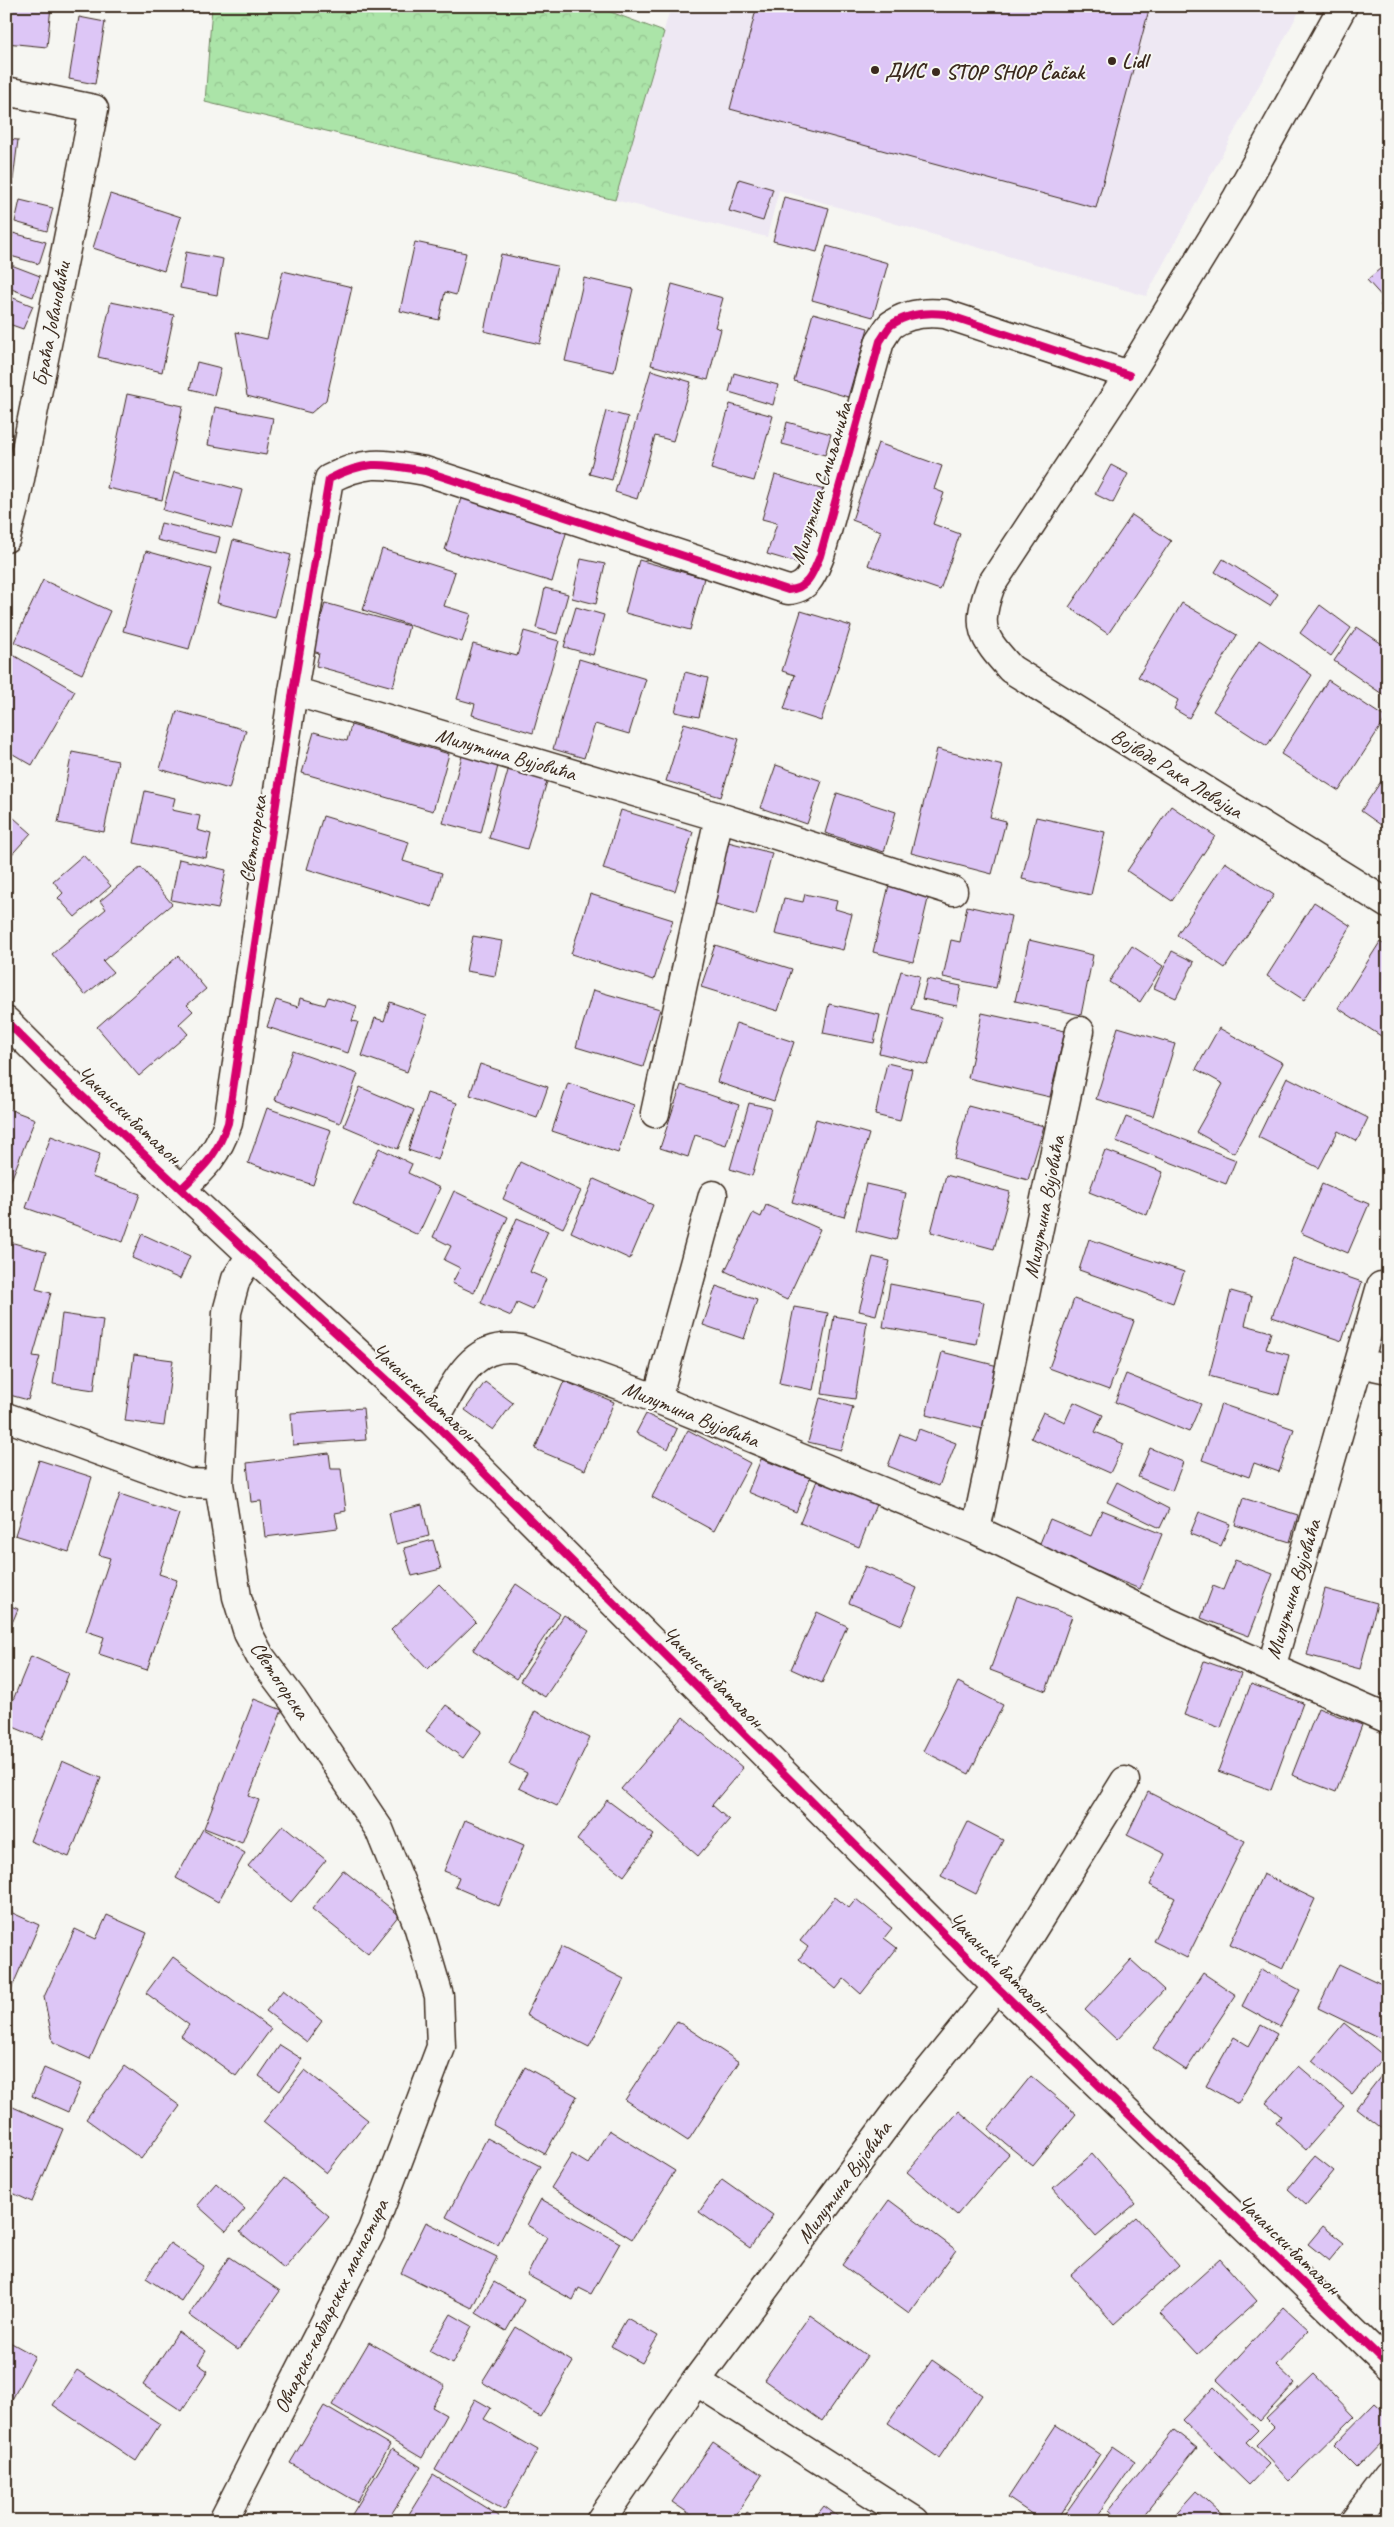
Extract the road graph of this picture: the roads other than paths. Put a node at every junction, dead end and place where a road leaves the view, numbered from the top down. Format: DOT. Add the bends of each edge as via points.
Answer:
graph roads {
  1 [pos="1343,6"];
  2 [pos="6,91"];
  3 [pos="1129,375"];
  4 [pos="329,479"];
  5 [pos="6,538"];
  6 [pos="293,691"];
  7 [pos="719,817"];
  8 [pos="953,891"];
  9 [pos="1388,904"];
  10 [pos="6,1020"];
  11 [pos="1080,1031"];
  12 [pos="655,1113"];
  13 [pos="181,1189"];
  14 [pos="713,1194"];
  15 [pos="250,1255"];
  16 [pos="1381,1286"];
  17 [pos="1359,1363"];
  18 [pos="1388,1369"];
  19 [pos="657,1399"];
  20 [pos="6,1417"];
  21 [pos="433,1422"];
  22 [pos="219,1484"];
  23 [pos="976,1530"];
  24 [pos="1271,1668"];
  25 [pos="1388,1719"];
  26 [pos="1125,1781"];
  27 [pos="379,1829"];
  28 [pos="997,1987"];
  29 [pos="1388,2365"];
  30 [pos="696,2381"];
  31 [pos="1388,2476"];
  32 [pos="223,2521"];
  33 [pos="600,2521"];
  34 [pos="915,2521"];
  35 [pos="1354,2521"];
  1 -- 3 [label="street" via="1237,198"];
  2 -- 5 [label="street, Браћа Јовановићи" via="94,109"];
  3 -- 4 [label="street, Милутина Смиљанића" via="945,314 928,312 890,326 880,342 820,556 806,584 797,589 788,590 425,471 376,463 352,467"];
  3 -- 9 [label="street, Војводе Рака Левајца" via="991,585 984,604 982,627 994,651 1011,669"];
  4 -- 6 [label="street, Светогорска"];
  6 -- 7 [label="street, Милутина Вујовића"];
  6 -- 13 [label="street, Светогорска" via="228,1123 220,1147"];
  7 -- 8 [label="street, Милутина Вујовића"];
  7 -- 12 [label="street"];
  10 -- 13 [label="street, Чачански батаљон"];
  11 -- 23 [label="street, Милутина Вујовића"];
  13 -- 15 [label="street, Чачански батаљон"];
  14 -- 19 [label="street"];
  15 -- 21 [label="street, Чачански батаљон"];
  15 -- 22 [label="street, Светогорска" via="236,1279 227,1312"];
  16 -- 17 [label="street, Милутина Вујовића"];
  17 -- 18 [label="street"];
  17 -- 24 [label="street, Милутина Вујовића"];
  19 -- 21 [label="street, Милутина Вујовића" via="505,1347 490,1349 470,1362"];
  19 -- 23 [label="street, Милутина Вујовића"];
  20 -- 22 [label="street" via="187,1484"];
  21 -- 28 [label="street, Чачански батаљон"];
  22 -- 27 [label="street, Светогорска" via="237,1597 248,1633 260,1656"];
  23 -- 24 [label="street, Милутина Вујовића"];
  24 -- 25 [label="street"];
  26 -- 28 [label="street, Милутина Вујовића"];
  27 -- 32 [label="street, Овчарско-кабларских манастира" via="418,1925 439,1996 441,2048 372,2230"];
  28 -- 29 [label="street, Чачански батаљон"];
  28 -- 30 [label="street, Милутина Вујовића" via="898,2108"];
  30 -- 33 [label="street, Милутина Вујовића"];
  30 -- 34 [label="street"];
  31 -- 35 [label="street"];
}
